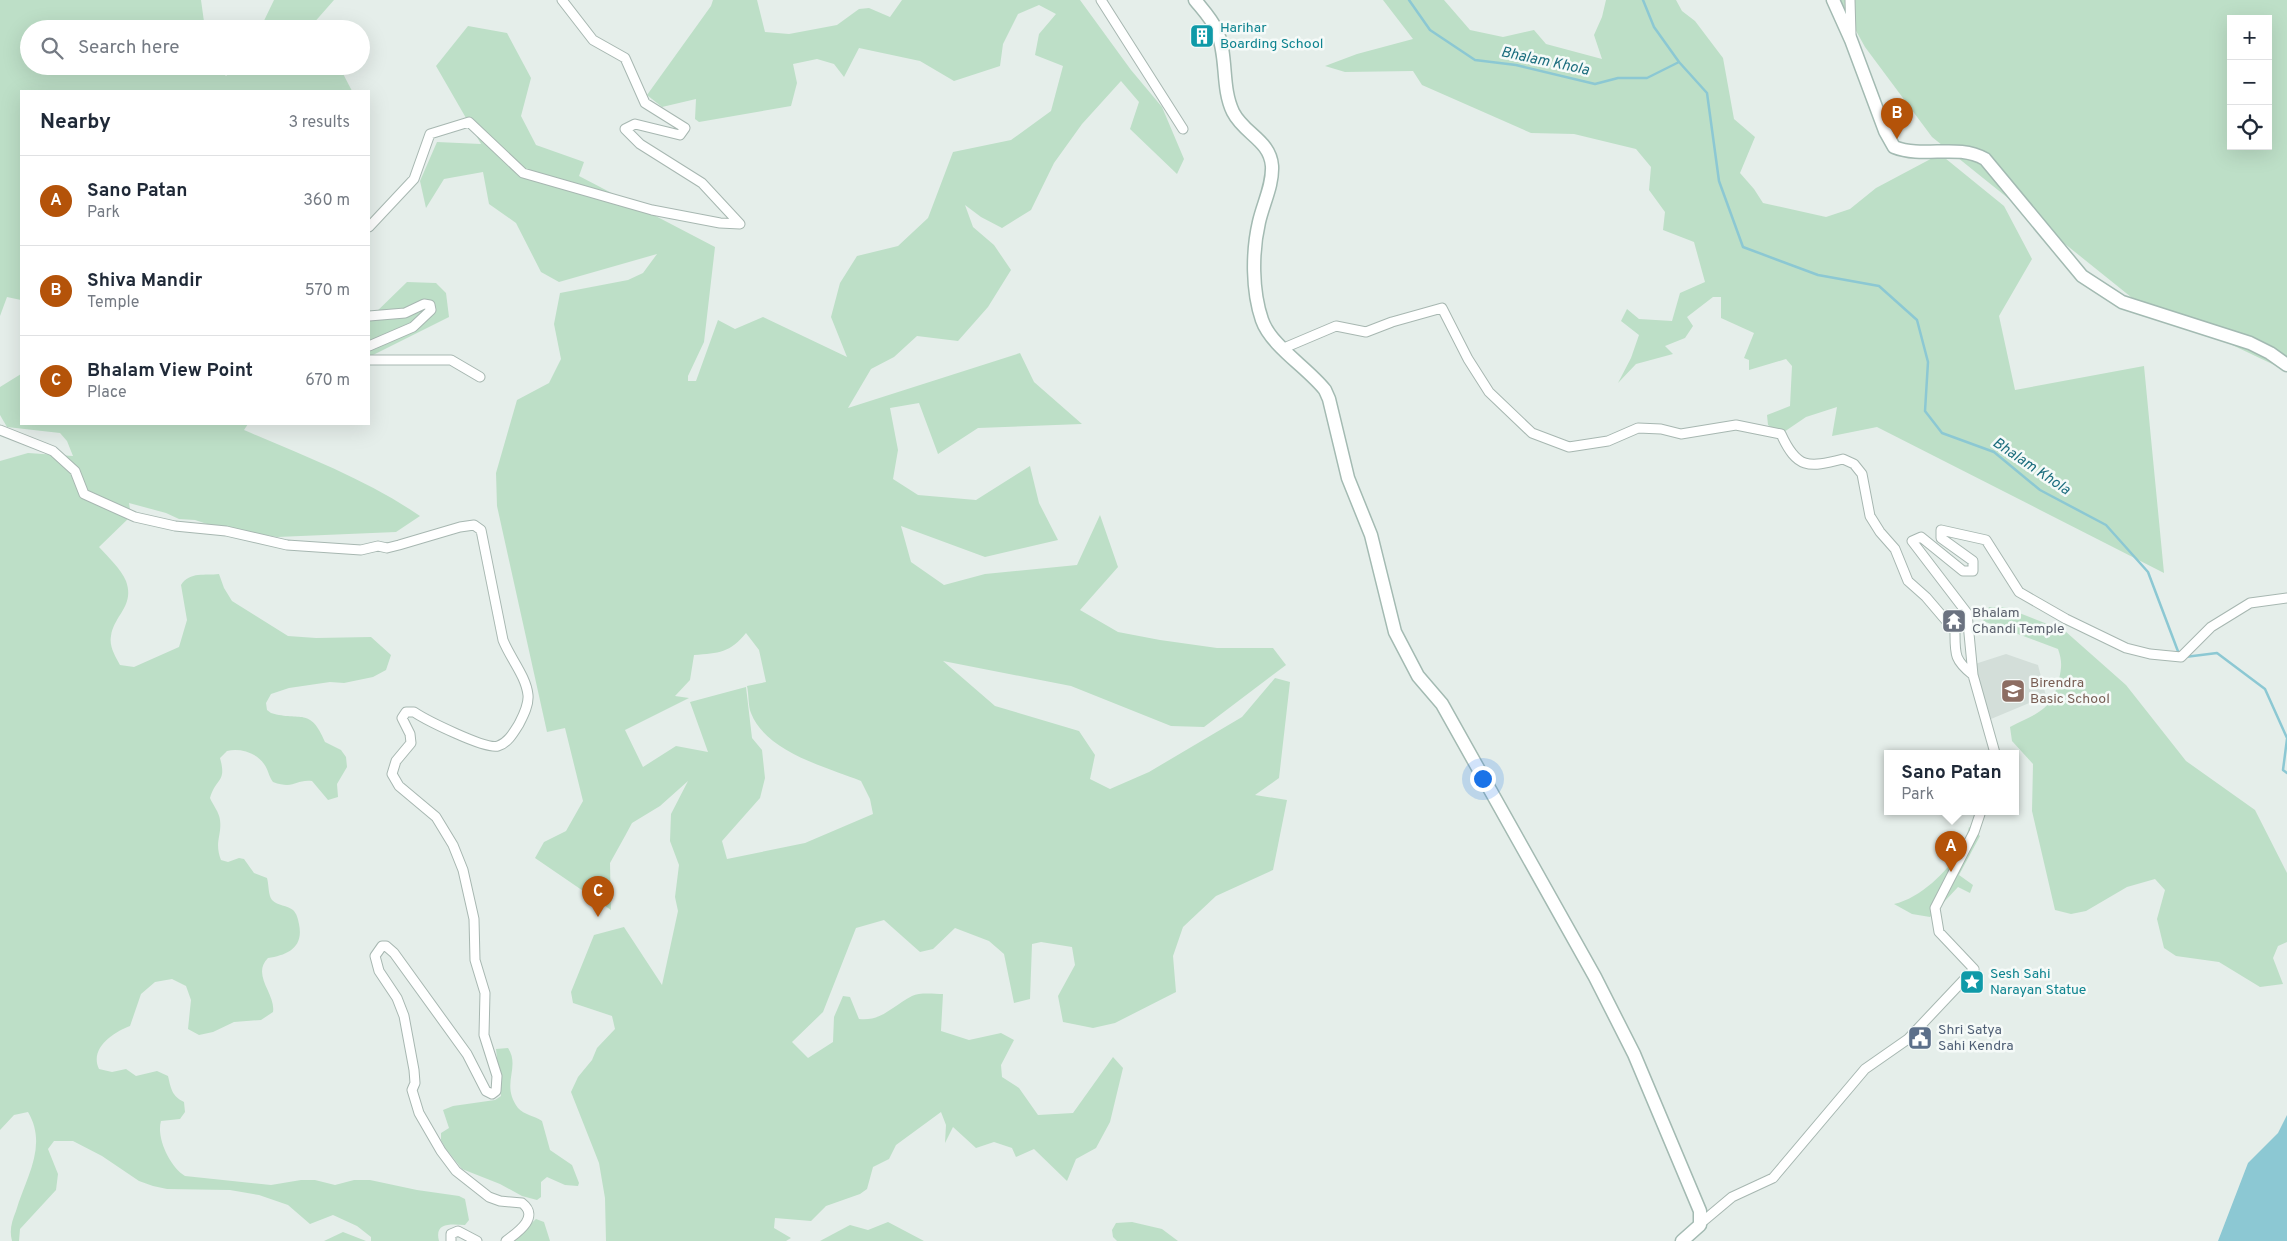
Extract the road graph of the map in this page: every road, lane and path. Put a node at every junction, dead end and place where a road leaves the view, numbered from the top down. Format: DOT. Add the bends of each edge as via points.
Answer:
graph roads {
  1 [pos="562,0"];
  2 [pos="1101,0"];
  3 [pos="1195,0"];
  4 [pos="1833,0"];
  5 [pos="1850,0"];
  6 [pos="1851,40"];
  7 [pos="1182,129"];
  8 [pos="370,226"];
  9 [pos="370,316"];
  10 [pos="370,346"];
  11 [pos="1284,348"];
  12 [pos="370,360"];
  13 [pos="2287,365"];
  14 [pos="480,378"];
  15 [pos="0,430"];
  16 [pos="2287,598"];
  17 [pos="1973,674"];
  18 [pos="1994,750"];
  19 [pos="1980,815"];
  20 [pos="1701,1223"];
  21 [pos="451,1241"];
  22 [pos="477,1241"];
  23 [pos="506,1241"];
  24 [pos="1682,1241"];
  1 -- 8 [label="street" via="593,40 625,58 645,103 685,128 680,135 635,124 625,129 640,144 702,183 740,224 652,210 523,173 469,122 430,134 414,179"];
  2 -- 7 [label="street"];
  3 -- 11 [label="main road" via="1217,32 1227,93 1234,114 1270,156 1272,176 1258,223 1256,295 1265,328"];
  4 -- 6 [label="main road"];
  5 -- 6 [label="street"];
  6 -- 13 [label="main road" via="1894,147 1910,152 1976,153 1985,159 2082,276 2101,290 2122,302 2250,344"];
  9 -- 10 [label="street" via="405,313 424,304 430,305 431,310 413,327"];
  11 -- 17 [label="street" via="1336,326 1366,332 1442,308 1490,392 1532,432 1569,447 1608,442 1638,428 1681,434 1736,425 1781,434 1789,451 1800,462 1817,466 1843,459 1854,464 1862,474 1870,516 1894,549 1908,581 1955,631 1955,655"];
  11 -- 20 [label="main road" via="1329,399 1348,478 1370,535 1395,632 1406,657 1442,704 1595,977 1634,1054 1700,1211"];
  12 -- 14 [label="street" via="451,360"];
  15 -- 23 [label="street" via="53,451 75,471 84,494 134,517 175,526 226,531 287,545 362,550 378,546 387,548 460,527 474,525 481,530 503,640 527,690 526,708 510,737 496,746 487,746 414,712 406,712 402,718 411,743 396,761 392,774 399,786 436,817 463,870 474,919 475,960 485,994 484,1035 497,1076 496,1091 492,1094 486,1091 467,1054 394,953 382,946 375,956 379,971 397,998 404,1016 414,1070 412,1090 415,1106 441,1151 456,1171 489,1197 522,1203 528,1210 524,1226"];
  16 -- 17 [label="street" via="2250,603 2211,627 2180,657 2150,654 2117,644 2019,592 1986,540 1942,530 1941,538 1973,561 1973,571 1963,571 1921,536 1912,541 1967,613"];
  17 -- 18 [label="street"];
  19 -- 20 [label="street" via="1935,908 1939,932 1974,969 1908,1039 1865,1069 1773,1178 1732,1197"];
  20 -- 24 [label="main road"];
  21 -- 22 [label="street" via="452,1234 458,1231"];
}
